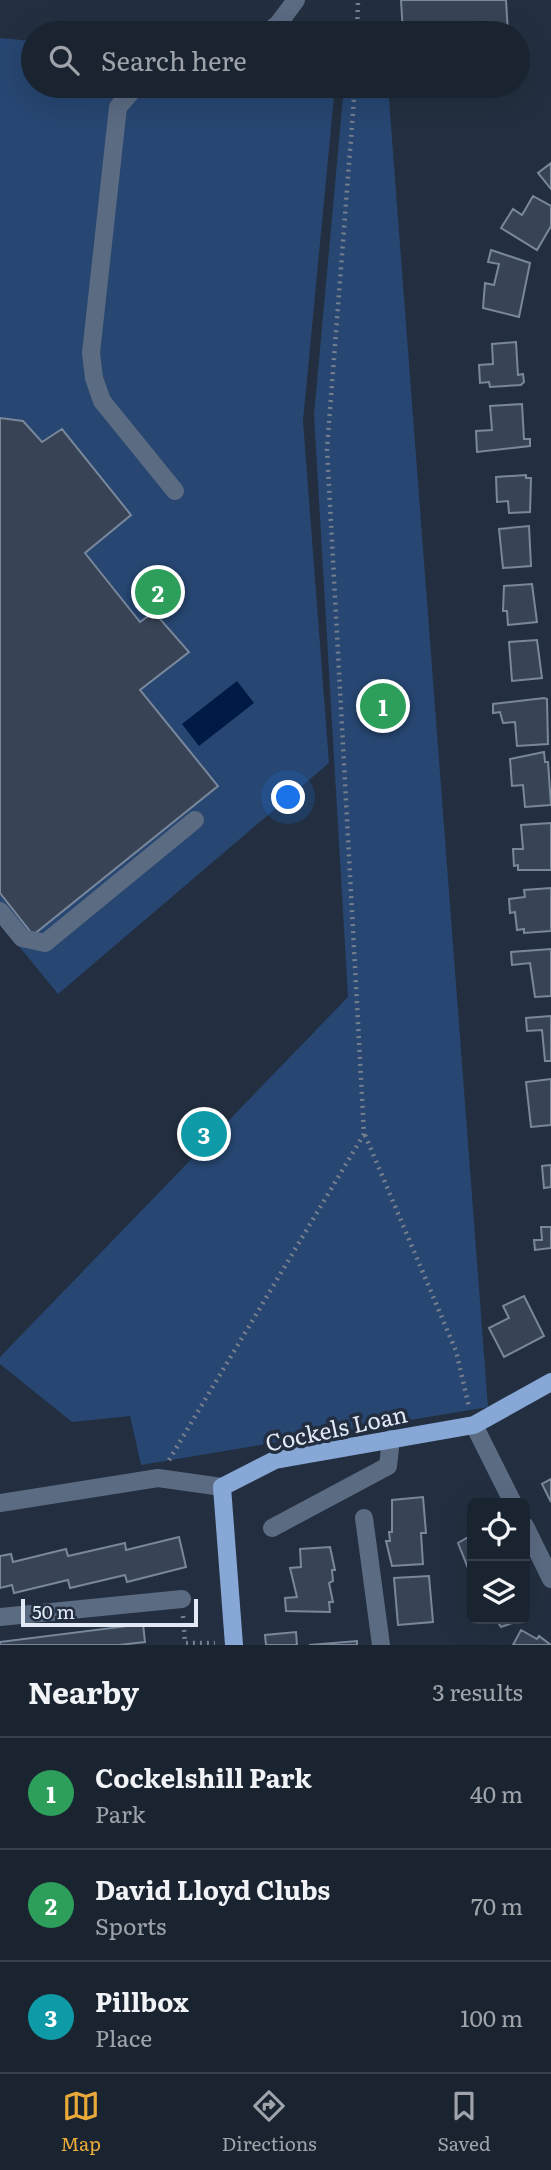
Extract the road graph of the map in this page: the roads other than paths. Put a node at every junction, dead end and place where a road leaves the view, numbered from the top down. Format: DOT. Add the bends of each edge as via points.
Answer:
graph roads {
  1 [pos="296,0"];
  2 [pos="280,21"];
  3 [pos="126,98"];
  4 [pos="175,491"];
  5 [pos="195,820"];
  6 [pos="0,911"];
  7 [pos="551,1382"];
  8 [pos="474,1425"];
  9 [pos="391,1439"];
  10 [pos="222,1487"];
  11 [pos="510,1498"];
  12 [pos="0,1503"];
  13 [pos="364,1518"];
  14 [pos="272,1528"];
  15 [pos="530,1537"];
  16 [pos="551,1578"];
  17 [pos="182,1600"];
  18 [pos="0,1617"];
  19 [pos="234,1644"];
  20 [pos="381,1645"];
  1 -- 2 [label="street"];
  3 -- 4 [label="street" via="118,107 91,353 94,378 103,401"];
  5 -- 6 [label="street" via="45,943 22,937"];
  7 -- 8 [label="main road, Cockels Loan"];
  8 -- 9 [label="main road, Cockels Loan"];
  8 -- 11 [label="street"];
  9 -- 10 [label="main road, Cockels Loan" via="275,1460"];
  9 -- 14 [label="street" via="388,1466"];
  10 -- 12 [label="street" via="158,1478"];
  10 -- 19 [label="main road"];
  13 -- 20 [label="street"];
  15 -- 16 [label="street"];
  17 -- 18 [label="street"];
}
